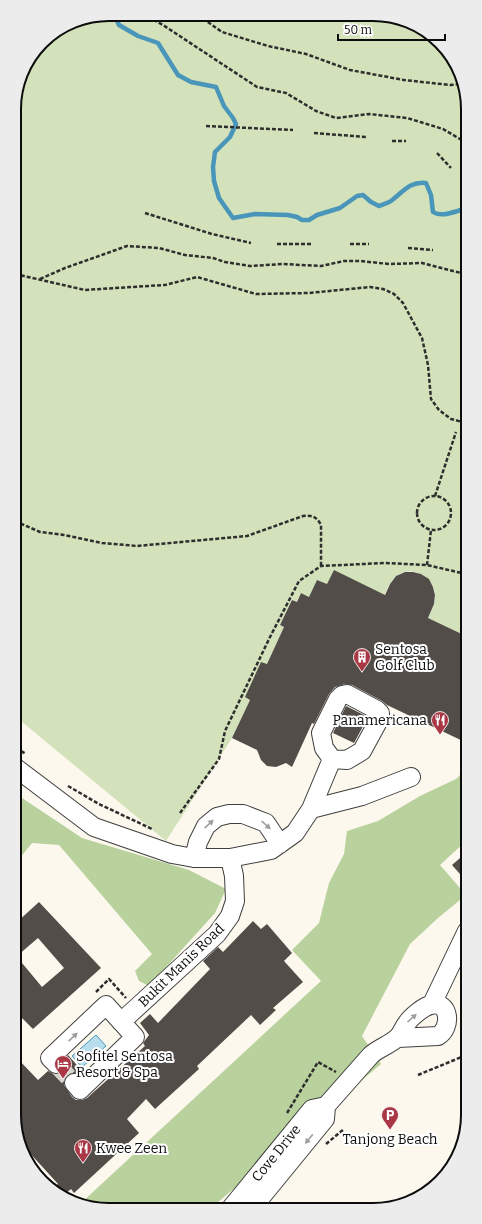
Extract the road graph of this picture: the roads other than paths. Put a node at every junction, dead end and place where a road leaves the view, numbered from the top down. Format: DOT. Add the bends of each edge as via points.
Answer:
graph roads {
  1 [pos="332,759"];
  2 [pos="21,772"];
  3 [pos="411,777"];
  4 [pos="311,809"];
  5 [pos="280,844"];
  6 [pos="194,858"];
  7 [pos="230,858"];
  8 [pos="461,944"];
  9 [pos="432,1004"];
  10 [pos="121,1022"];
  11 [pos="398,1038"];
  12 [pos="56,1064"];
  13 [pos="74,1083"];
  14 [pos="326,1106"];
  15 [pos="235,1203"];
  16 [pos="257,1203"];
  1 -- 4 [label="street"];
  2 -- 6 [label="street" via="94,827 172,854"];
  3 -- 4 [label="street" via="362,796"];
  4 -- 5 [label="street" via="296,833"];
  6 -- 5 [label="street, one-way" via="206,826 217,817 229,814 243,814 266,823"];
  5 -- 7 [label="street" via="270,850"];
  6 -- 7 [label="street"];
  7 -- 10 [label="street, Bukit Manis Road" via="236,901 230,916 217,934"];
  8 -- 9 [label="street"];
  11 -- 9 [label="street, Cove Drive, one-way" via="411,1018"];
  9 -- 11 [label="street, Cove Drive" via="442,1007 446,1012 448,1020 442,1034 432,1037"];
  12 -- 10 [label="street, one-way" via="50,1058 106,1005"];
  10 -- 13 [label="street" via="135,1037 80,1090"];
  11 -- 14 [label="street, Cove Drive" via="376,1050"];
  14 -- 15 [label="street, Cove Drive" via="312,1109"];
  14 -- 16 [label="street, Cove Drive, one-way" via="325,1119"];
}
